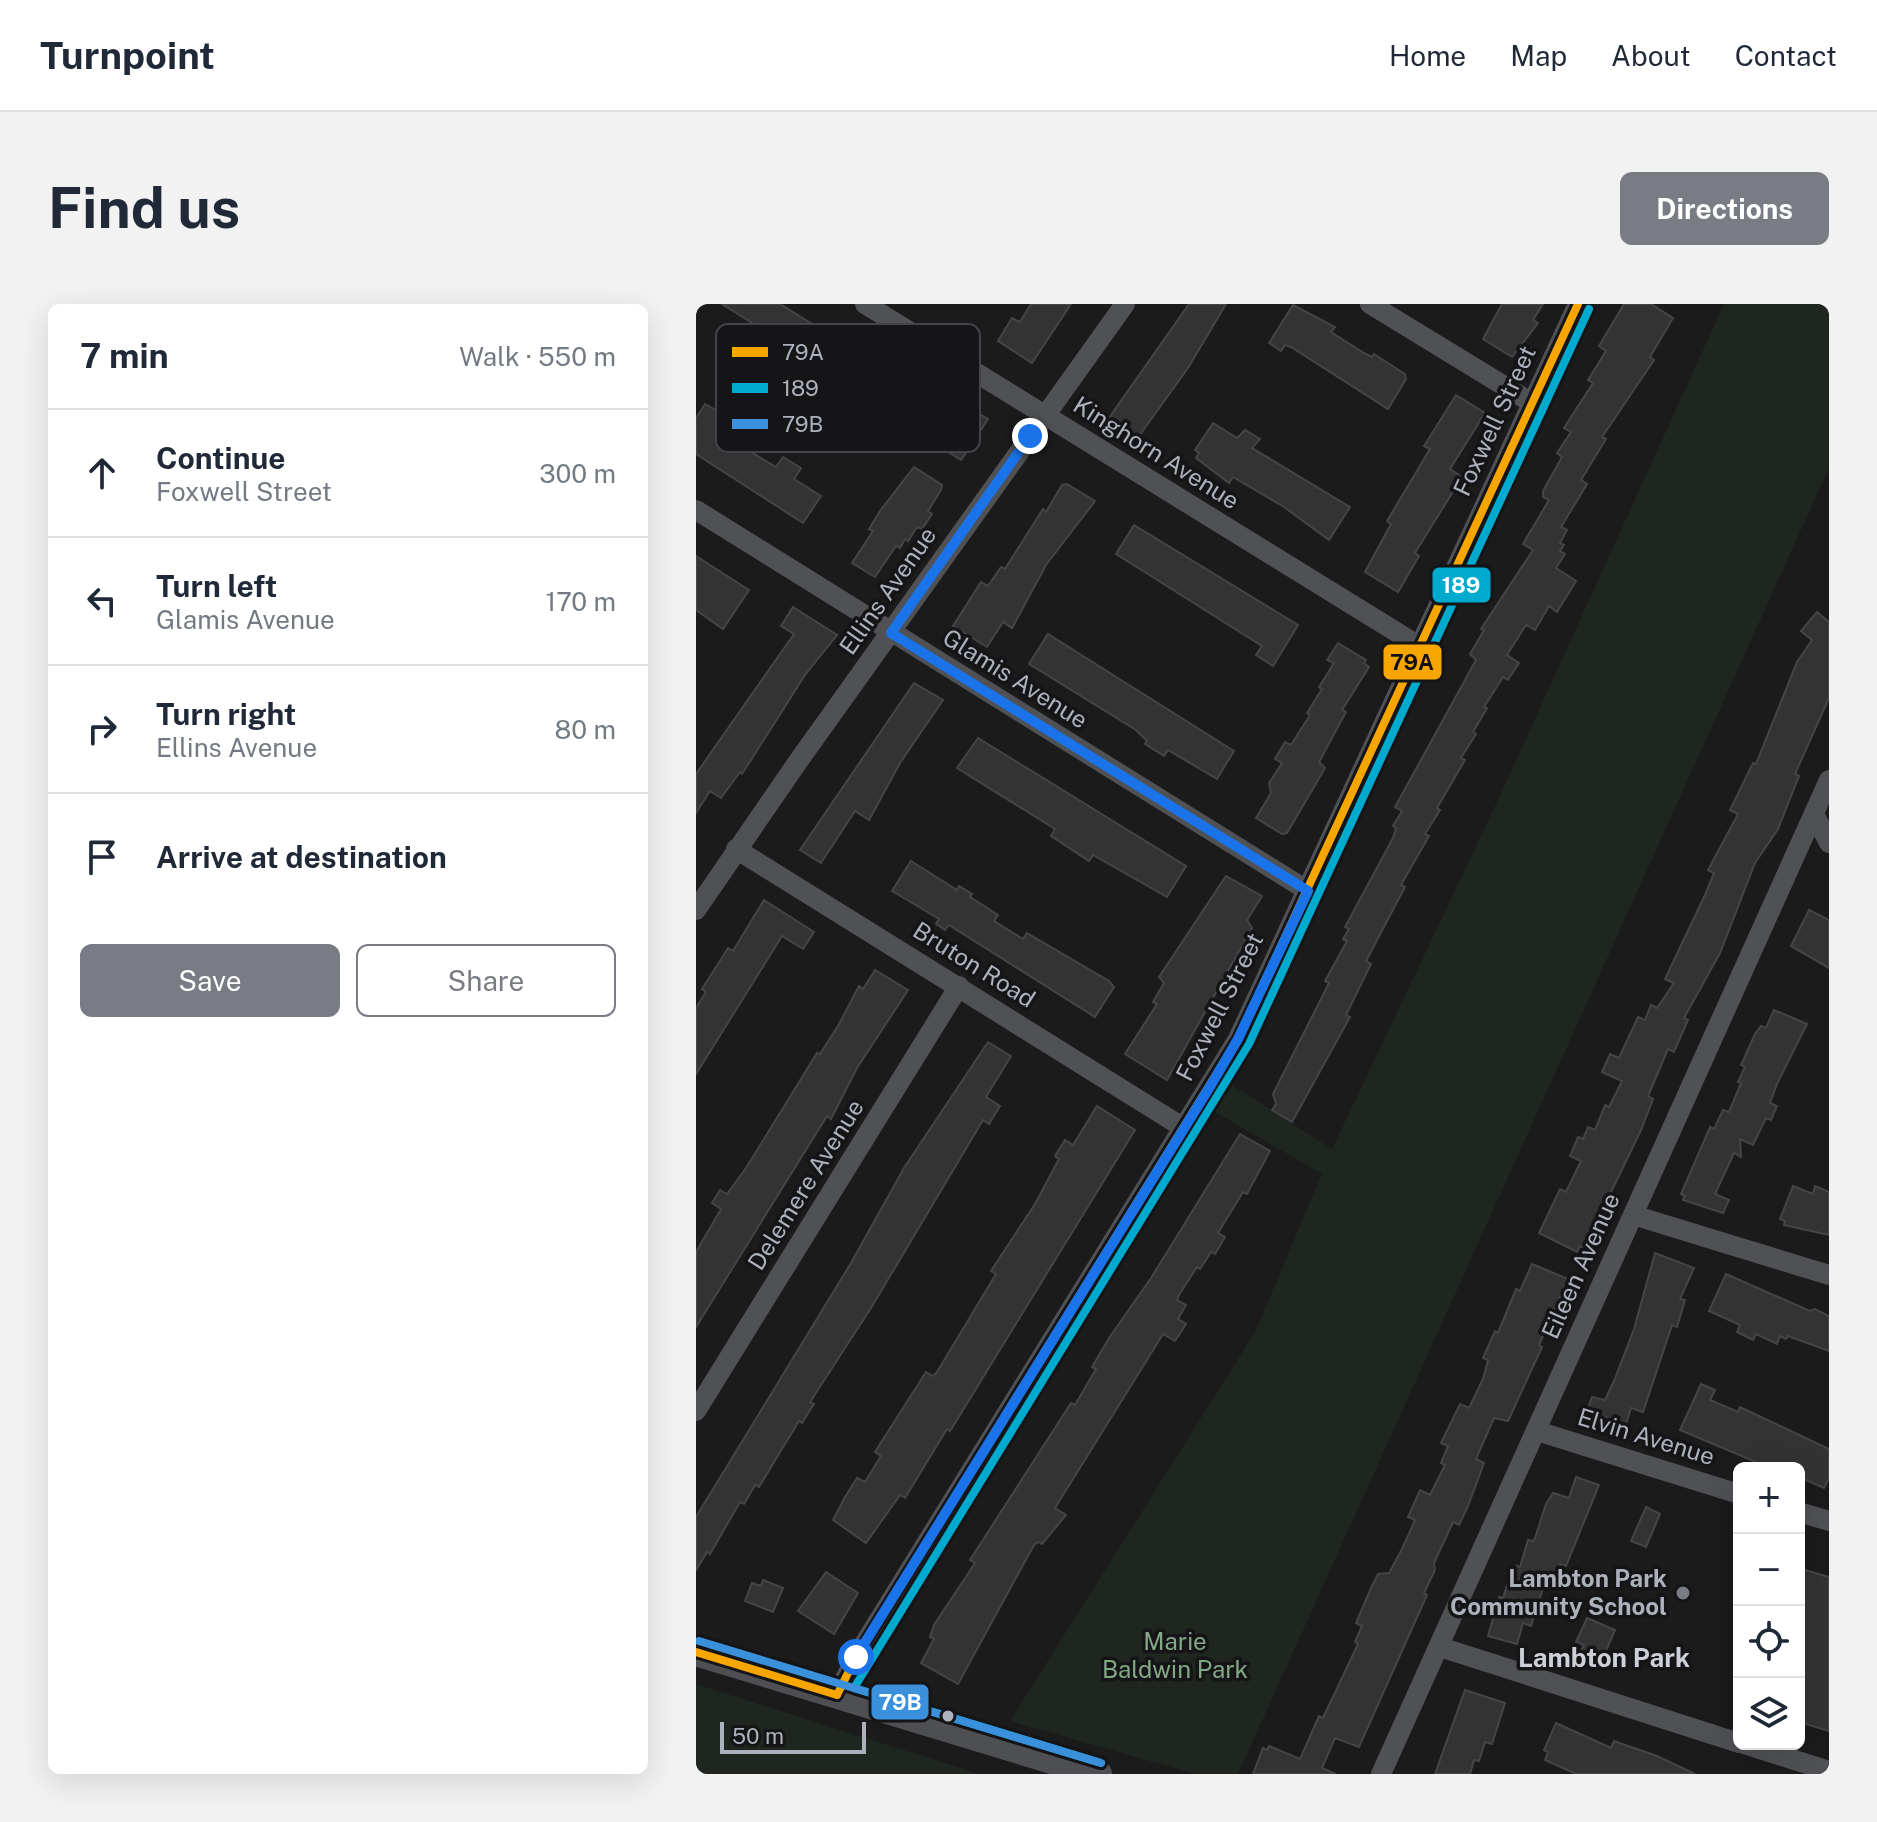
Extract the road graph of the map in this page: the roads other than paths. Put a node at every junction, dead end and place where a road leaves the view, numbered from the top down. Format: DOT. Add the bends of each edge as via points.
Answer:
graph roads {
  1 [pos="865,304"];
  2 [pos="1125,304"];
  3 [pos="1370,304"];
  4 [pos="1578,304"];
  5 [pos="897,324"];
  6 [pos="980,375"];
  7 [pos="1532,403"];
  8 [pos="1045,415"];
  9 [pos="696,510"];
  10 [pos="891,633"];
  11 [pos="1419,646"];
  12 [pos="1829,780"];
  13 [pos="1814,814"];
  14 [pos="1829,843"];
  15 [pos="736,849"];
  16 [pos="1308,891"];
  17 [pos="696,910"];
  18 [pos="959,986"];
  19 [pos="1184,1128"];
  20 [pos="1633,1215"];
  21 [pos="1829,1275"];
  22 [pos="696,1411"];
  23 [pos="1537,1431"];
  24 [pos="1733,1492"];
  25 [pos="1805,1514"];
  26 [pos="1829,1521"];
  27 [pos="1440,1647"];
  28 [pos="696,1652"];
  29 [pos="837,1695"];
  30 [pos="1733,1740"];
  31 [pos="1763,1750"];
  32 [pos="1829,1771"];
  33 [pos="1098,1774"];
  34 [pos="1381,1774"];
  1 -- 5 [label="street, Kinghorn Avenue"];
  2 -- 8 [label="street, Ellins Avenue"];
  3 -- 7 [label="street"];
  4 -- 7 [label="street, Foxwell Street"];
  6 -- 8 [label="street, Kinghorn Avenue"];
  7 -- 11 [label="street, Foxwell Street"];
  8 -- 10 [label="street, Ellins Avenue"];
  8 -- 11 [label="street, Kinghorn Avenue"];
  9 -- 10 [label="street, Glamis Avenue"];
  10 -- 15 [label="street, Ellins Avenue"];
  10 -- 16 [label="street, Glamis Avenue"];
  11 -- 16 [label="street, Foxwell Street"];
  12 -- 13 [label="street, Eileen Avenue"];
  13 -- 14 [label="street"];
  13 -- 20 [label="street, Eileen Avenue"];
  15 -- 17 [label="street, Ellins Avenue"];
  15 -- 18 [label="street, Bruton Road"];
  16 -- 19 [label="street, Foxwell Street" via="1238,1039"];
  18 -- 19 [label="street, Bruton Road"];
  18 -- 22 [label="street, Delemere Avenue"];
  19 -- 29 [label="street, Foxwell Street"];
  20 -- 21 [label="street"];
  20 -- 23 [label="street, Eileen Avenue"];
  23 -- 24 [label="street, Elvin Avenue"];
  23 -- 27 [label="street, Eileen Avenue"];
  25 -- 26 [label="street"];
  27 -- 30 [label="street"];
  27 -- 34 [label="street, Eileen Avenue"];
  28 -- 29 [label="main road"];
  29 -- 33 [label="main road"];
  31 -- 32 [label="street"];
}
